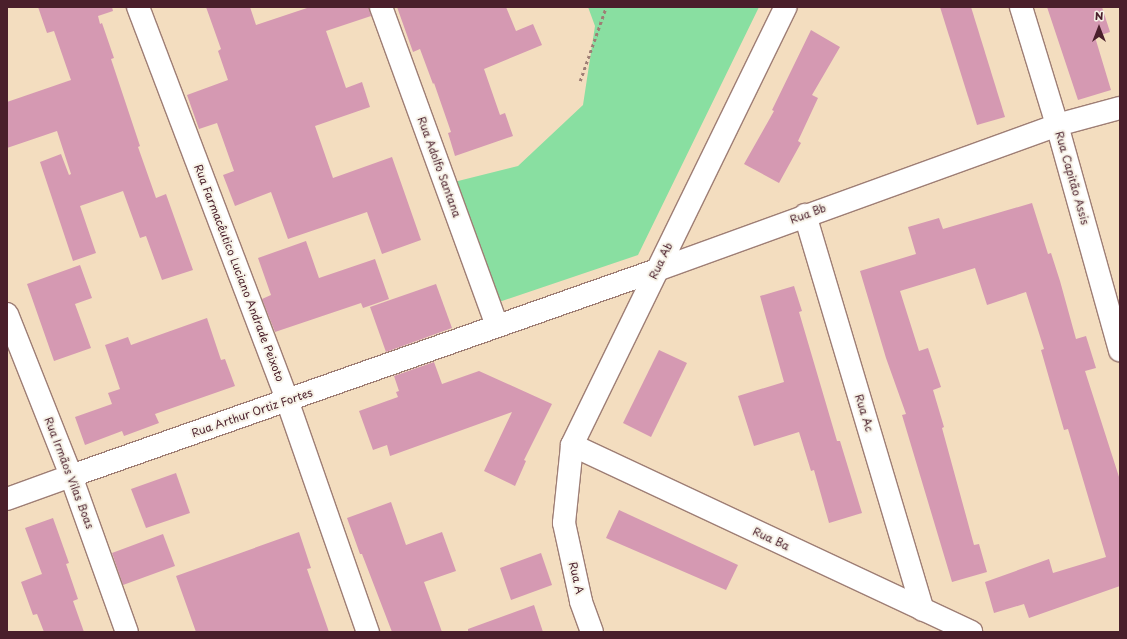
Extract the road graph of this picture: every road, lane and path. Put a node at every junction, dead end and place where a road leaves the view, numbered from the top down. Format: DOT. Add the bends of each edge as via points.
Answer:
graph roads {
  1 [pos="138,7"];
  2 [pos="381,7"];
  3 [pos="606,7"];
  4 [pos="786,7"];
  5 [pos="1021,7"];
  6 [pos="580,81"];
  7 [pos="1120,108"];
  8 [pos="1058,125"];
  9 [pos="805,215"];
  10 [pos="657,270"];
  11 [pos="7,314"];
  12 [pos="497,326"];
  13 [pos="1120,350"];
  14 [pos="287,400"];
  15 [pos="572,445"];
  16 [pos="71,476"];
  17 [pos="7,498"];
  18 [pos="564,523"];
  19 [pos="923,610"];
  20 [pos="128,632"];
  21 [pos="368,632"];
  22 [pos="592,632"];
  23 [pos="971,632"];
  1 -- 14 [label="street, Rua Farmacêutico Luciano Andrade Peixoto"];
  2 -- 12 [label="street, Rua Adolfo Santana"];
  3 -- 6 [label="path"];
  4 -- 10 [label="street, Rua Ab"];
  5 -- 8 [label="street, Rua Capitão Assis"];
  7 -- 8 [label="street, Rua Bb"];
  8 -- 9 [label="street, Rua Bb"];
  8 -- 13 [label="street, Rua Capitão Assis"];
  9 -- 10 [label="street, Rua Bb"];
  9 -- 19 [label="street, Rua Ac"];
  10 -- 12 [label="street, Rua Bb"];
  10 -- 15 [label="street, Rua Ab"];
  11 -- 16 [label="street, Rua Irmãos Vilas Boas"];
  12 -- 14 [label="street, Rua Arthur Ortiz Fortes"];
  14 -- 16 [label="street, Rua Arthur Ortiz Fortes"];
  14 -- 21 [label="street, Rua Farmacêutico Luciano Andrade Peixoto"];
  15 -- 18 [label="street, Rua Ab"];
  15 -- 19 [label="street, Rua Ba"];
  16 -- 17 [label="street, Rua Arthur Ortiz Fortes"];
  16 -- 20 [label="street, Rua Irmãos Vilas Boas"];
  18 -- 22 [label="street, Rua A" via="581,601"];
  19 -- 23 [label="street, Rua Ba"];
}
